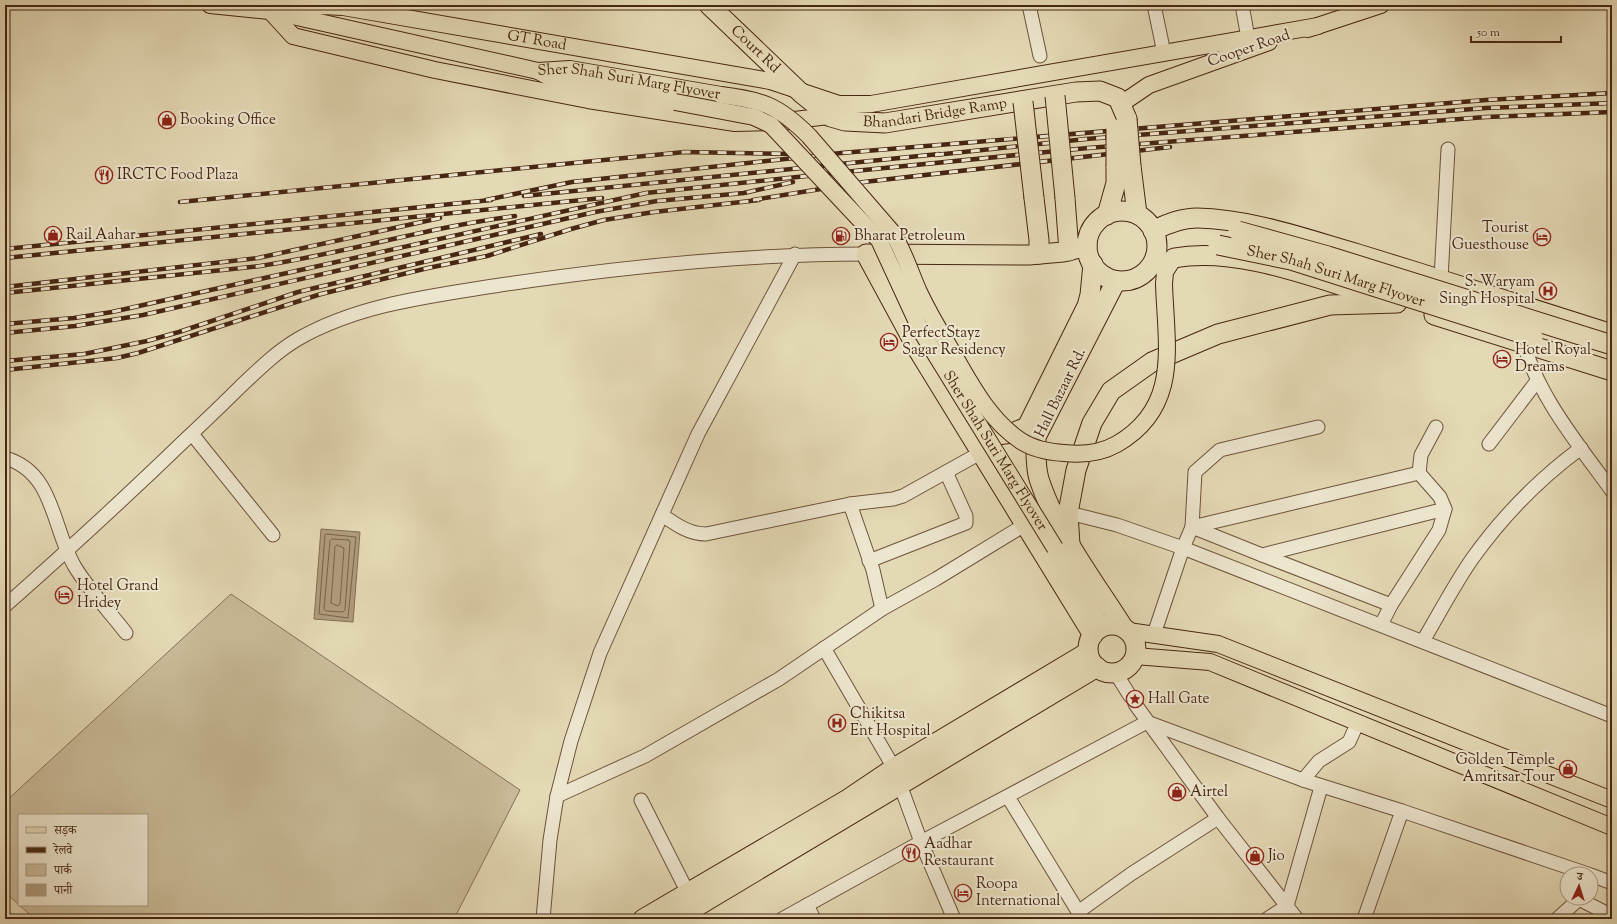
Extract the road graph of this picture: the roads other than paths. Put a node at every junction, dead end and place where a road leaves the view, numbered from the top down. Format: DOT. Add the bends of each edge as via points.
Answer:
graph roads {
  1 [pos="213,5"];
  2 [pos="708,5"];
  3 [pos="1029,5"];
  4 [pos="1154,5"];
  5 [pos="1242,5"];
  6 [pos="1381,5"];
  7 [pos="270,11"];
  8 [pos="1318,26"];
  9 [pos="1248,38"];
  10 [pos="1164,53"];
  11 [pos="1040,56"];
  12 [pos="538,71"];
  13 [pos="801,93"];
  14 [pos="1056,96"];
  15 [pos="1023,102"];
  16 [pos="1122,115"];
  17 [pos="830,117"];
  18 [pos="1448,150"];
  19 [pos="1124,166"];
  20 [pos="1137,214"];
  21 [pos="1106,215"];
  22 [pos="1182,221"];
  23 [pos="1153,231"];
  24 [pos="1069,251"];
  25 [pos="795,254"];
  26 [pos="866,254"];
  27 [pos="1039,254"];
  28 [pos="1090,255"];
  29 [pos="1174,258"];
  30 [pos="1441,279"];
  31 [pos="1116,281"];
  32 [pos="1397,303"];
  33 [pos="1516,303"];
  34 [pos="1612,334"];
  35 [pos="1524,345"];
  36 [pos="1612,345"];
  37 [pos="1612,361"];
  38 [pos="1612,371"];
  39 [pos="1537,381"];
  40 [pos="1318,427"];
  41 [pos="1436,427"];
  42 [pos="192,434"];
  43 [pos="1488,444"];
  44 [pos="978,445"];
  45 [pos="1580,448"];
  46 [pos="5,458"];
  47 [pos="946,472"];
  48 [pos="1420,473"];
  49 [pos="1612,490"];
  50 [pos="850,504"];
  51 [pos="1445,508"];
  52 [pos="1060,511"];
  53 [pos="662,515"];
  54 [pos="1026,524"];
  55 [pos="1192,527"];
  56 [pos="273,535"];
  57 [pos="1063,547"];
  58 [pos="1183,548"];
  59 [pos="66,551"];
  60 [pos="1262,555"];
  61 [pos="870,562"];
  62 [pos="1391,605"];
  63 [pos="5,606"];
  64 [pos="882,609"];
  65 [pos="1382,625"];
  66 [pos="1126,629"];
  67 [pos="126,633"];
  68 [pos="1154,634"];
  69 [pos="1423,640"];
  70 [pos="1095,645"];
  71 [pos="824,648"];
  72 [pos="1135,656"];
  73 [pos="1115,672"];
  74 [pos="1612,716"];
  75 [pos="1147,722"];
  76 [pos="1358,722"];
  77 [pos="897,776"];
  78 [pos="1302,780"];
  79 [pos="1321,787"];
  80 [pos="557,796"];
  81 [pos="1008,796"];
  82 [pos="641,800"];
  83 [pos="1612,800"];
  84 [pos="1402,811"];
  85 [pos="1218,818"];
  86 [pos="1612,827"];
  87 [pos="921,842"];
  88 [pos="1559,866"];
  89 [pos="1599,880"];
  90 [pos="1612,883"];
  91 [pos="688,893"];
  92 [pos="808,905"];
  93 [pos="1287,906"];
  94 [pos="1571,906"];
  95 [pos="1594,906"];
  96 [pos="1080,916"];
  97 [pos="1612,916"];
  98 [pos="543,919"];
  99 [pos="643,919"];
  100 [pos="676,919"];
  101 [pos="782,919"];
  102 [pos="814,919"];
  103 [pos="954,919"];
  104 [pos="1267,919"];
  105 [pos="1297,919"];
  106 [pos="1364,919"];
  107 [pos="1557,919"];
  1 -- 7 [label="main road"];
  2 -- 13 [label="highway, Court Rd"];
  3 -- 11 [label="street"];
  4 -- 10 [label="street"];
  5 -- 9 [label="street"];
  6 -- 8 [label="main road, Cooper Road"];
  7 -- 12 [label="main road"];
  7 -- 13 [label="main road, GT Road" via="321,6 343,7 770,81"];
  7 -- 17 [label="main road" via="293,36 435,70 588,100 735,123"];
  8 -- 9 [label="main road, GT Road"];
  8 -- 16 [label="main road, Cooper Road" via="1149,85"];
  9 -- 10 [label="main road, GT Road"];
  10 -- 13 [label="main road, GT Road" via="871,104 839,104"];
  12 -- 29 [label="main road, Sher Shah Suri Marg Flyover, bridge" via="570,69 751,99 775,107 809,136 892,232 934,321 965,373 991,412 1007,429 1036,448 1076,454 1098,452 1116,444 1148,418 1158,400 1167,368 1164,284 1166,272"];
  12 -- 57 [label="main road, Sher Shah Suri Marg Flyover, bridge" via="556,82 754,117 771,125 879,240 922,331"];
  13 -- 17 [label="highway, Bhandari Bridge Ramp"];
  14 -- 15 [label="highway, Bhandari Bridge Ramp"];
  14 -- 16 [label="highway, Bhandari Bridge Ramp" via="1100,91 1111,108"];
  14 -- 24 [label="highway, bridge"];
  15 -- 17 [label="highway, Bhandari Bridge Ramp" via="885,123 845,121"];
  15 -- 27 [label="highway, bridge"];
  16 -- 19 [label="highway, bridge"];
  18 -- 30 [label="street"];
  19 -- 20 [label="highway"];
  19 -- 21 [label="highway"];
  20 -- 21 [label="highway" via="1127,211"];
  20 -- 23 [label="highway" via="1149,223"];
  21 -- 28 [label="highway" via="1090,231"];
  22 -- 23 [label="highway"];
  22 -- 30 [label="highway" via="1206,219 1255,226 1322,243"];
  22 -- 36 [label="highway, Sher Shah Suri Marg Flyover, bridge" via="1238,230 1300,247"];
  23 -- 31 [label="highway" via="1157,248 1149,269 1128,281"];
  24 -- 27 [label="highway"];
  24 -- 28 [label="highway"];
  25 -- 26 [label="street"];
  25 -- 42 [label="street" via="545,279 432,296 332,321 272,357"];
  25 -- 53 [label="street" via="698,434"];
  26 -- 27 [label="highway"];
  26 -- 44 [label="highway" via="918,350"];
  28 -- 31 [label="highway" via="1096,270"];
  28 -- 44 [label="highway" via="1090,295 1062,358 1026,427"];
  29 -- 32 [label="highway" via="1199,255 1253,261"];
  29 -- 37 [label="highway, Sher Shah Suri Marg Flyover, bridge" via="1183,251 1197,246 1218,245 1249,250 1290,260"];
  30 -- 33 [label="highway"];
  31 -- 52 [label="highway, Hall Bazaar Rd." via="1036,437 1039,478"];
  32 -- 35 [label="highway"];
  32 -- 52 [label="highway" via="1330,305 1218,334 1152,362 1111,391 1092,423"];
  33 -- 34 [label="highway"];
  33 -- 35 [label="street"];
  35 -- 38 [label="highway"];
  35 -- 39 [label="street"];
  39 -- 43 [label="street"];
  39 -- 45 [label="street"];
  40 -- 55 [label="street" via="1220,450 1195,472"];
  41 -- 48 [label="street" via="1421,455"];
  42 -- 56 [label="street"];
  42 -- 59 [label="street"];
  44 -- 47 [label="street"];
  44 -- 54 [label="highway"];
  45 -- 49 [label="street"];
  45 -- 69 [label="street" via="1546,475 1506,517 1472,559"];
  46 -- 59 [label="street" via="25,466 39,480 47,494"];
  47 -- 50 [label="street" via="898,498"];
  47 -- 61 [label="street" via="966,516 964,526"];
  48 -- 51 [label="street" via="1440,497"];
  48 -- 55 [label="street"];
  50 -- 53 [label="street" via="706,534 693,532"];
  50 -- 61 [label="street"];
  51 -- 60 [label="street"];
  51 -- 62 [label="street" via="1439,530"];
  52 -- 54 [label="street"];
  52 -- 57 [label="highway, Hall Bazaar Rd."];
  52 -- 58 [label="street" via="1117,525"];
  53 -- 80 [label="street" via="600,653 571,740"];
  54 -- 64 [label="street"];
  54 -- 70 [label="highway"];
  55 -- 58 [label="street"];
  55 -- 60 [label="street"];
  57 -- 66 [label="highway, Hall Bazaar Rd."];
  57 -- 70 [label="main road, Sher Shah Suri Marg Flyover"];
  58 -- 65 [label="street"];
  58 -- 68 [label="street"];
  59 -- 63 [label="street"];
  59 -- 67 [label="street" via="82,577"];
  60 -- 62 [label="street"];
  61 -- 64 [label="street"];
  62 -- 65 [label="street"];
  64 -- 71 [label="street"];
  65 -- 69 [label="street"];
  66 -- 68 [label="main road"];
  66 -- 70 [label="highway" via="1116,625"];
  66 -- 72 [label="highway" via="1134,638"];
  68 -- 83 [label="main road" via="1218,644"];
  69 -- 74 [label="street"];
  70 -- 73 [label="highway" via="1102,670"];
  70 -- 77 [label="highway"];
  71 -- 77 [label="street"];
  71 -- 80 [label="street" via="779,678 645,756"];
  72 -- 73 [label="highway" via="1128,667"];
  72 -- 76 [label="main road" via="1210,662"];
  73 -- 75 [label="street"];
  75 -- 78 [label="street"];
  75 -- 81 [label="street"];
  75 -- 85 [label="street"];
  76 -- 78 [label="street" via="1349,742 1319,761"];
  76 -- 86 [label="main road"];
  77 -- 87 [label="street"];
  77 -- 91 [label="highway" via="848,799"];
  77 -- 100 [label="highway"];
  78 -- 79 [label="street"];
  79 -- 84 [label="street"];
  79 -- 93 [label="street"];
  80 -- 98 [label="street"];
  81 -- 87 [label="street"];
  81 -- 96 [label="street"];
  82 -- 91 [label="street"];
  84 -- 88 [label="street"];
  84 -- 106 [label="street"];
  85 -- 93 [label="street"];
  85 -- 96 [label="street" via="1131,874"];
  87 -- 92 [label="street"];
  87 -- 103 [label="street"];
  89 -- 90 [label="street"];
  91 -- 99 [label="highway"];
  92 -- 101 [label="street"];
  92 -- 102 [label="street"];
  93 -- 104 [label="street"];
  93 -- 105 [label="street"];
  94 -- 107 [label="street"];
  95 -- 97 [label="street"];
}
